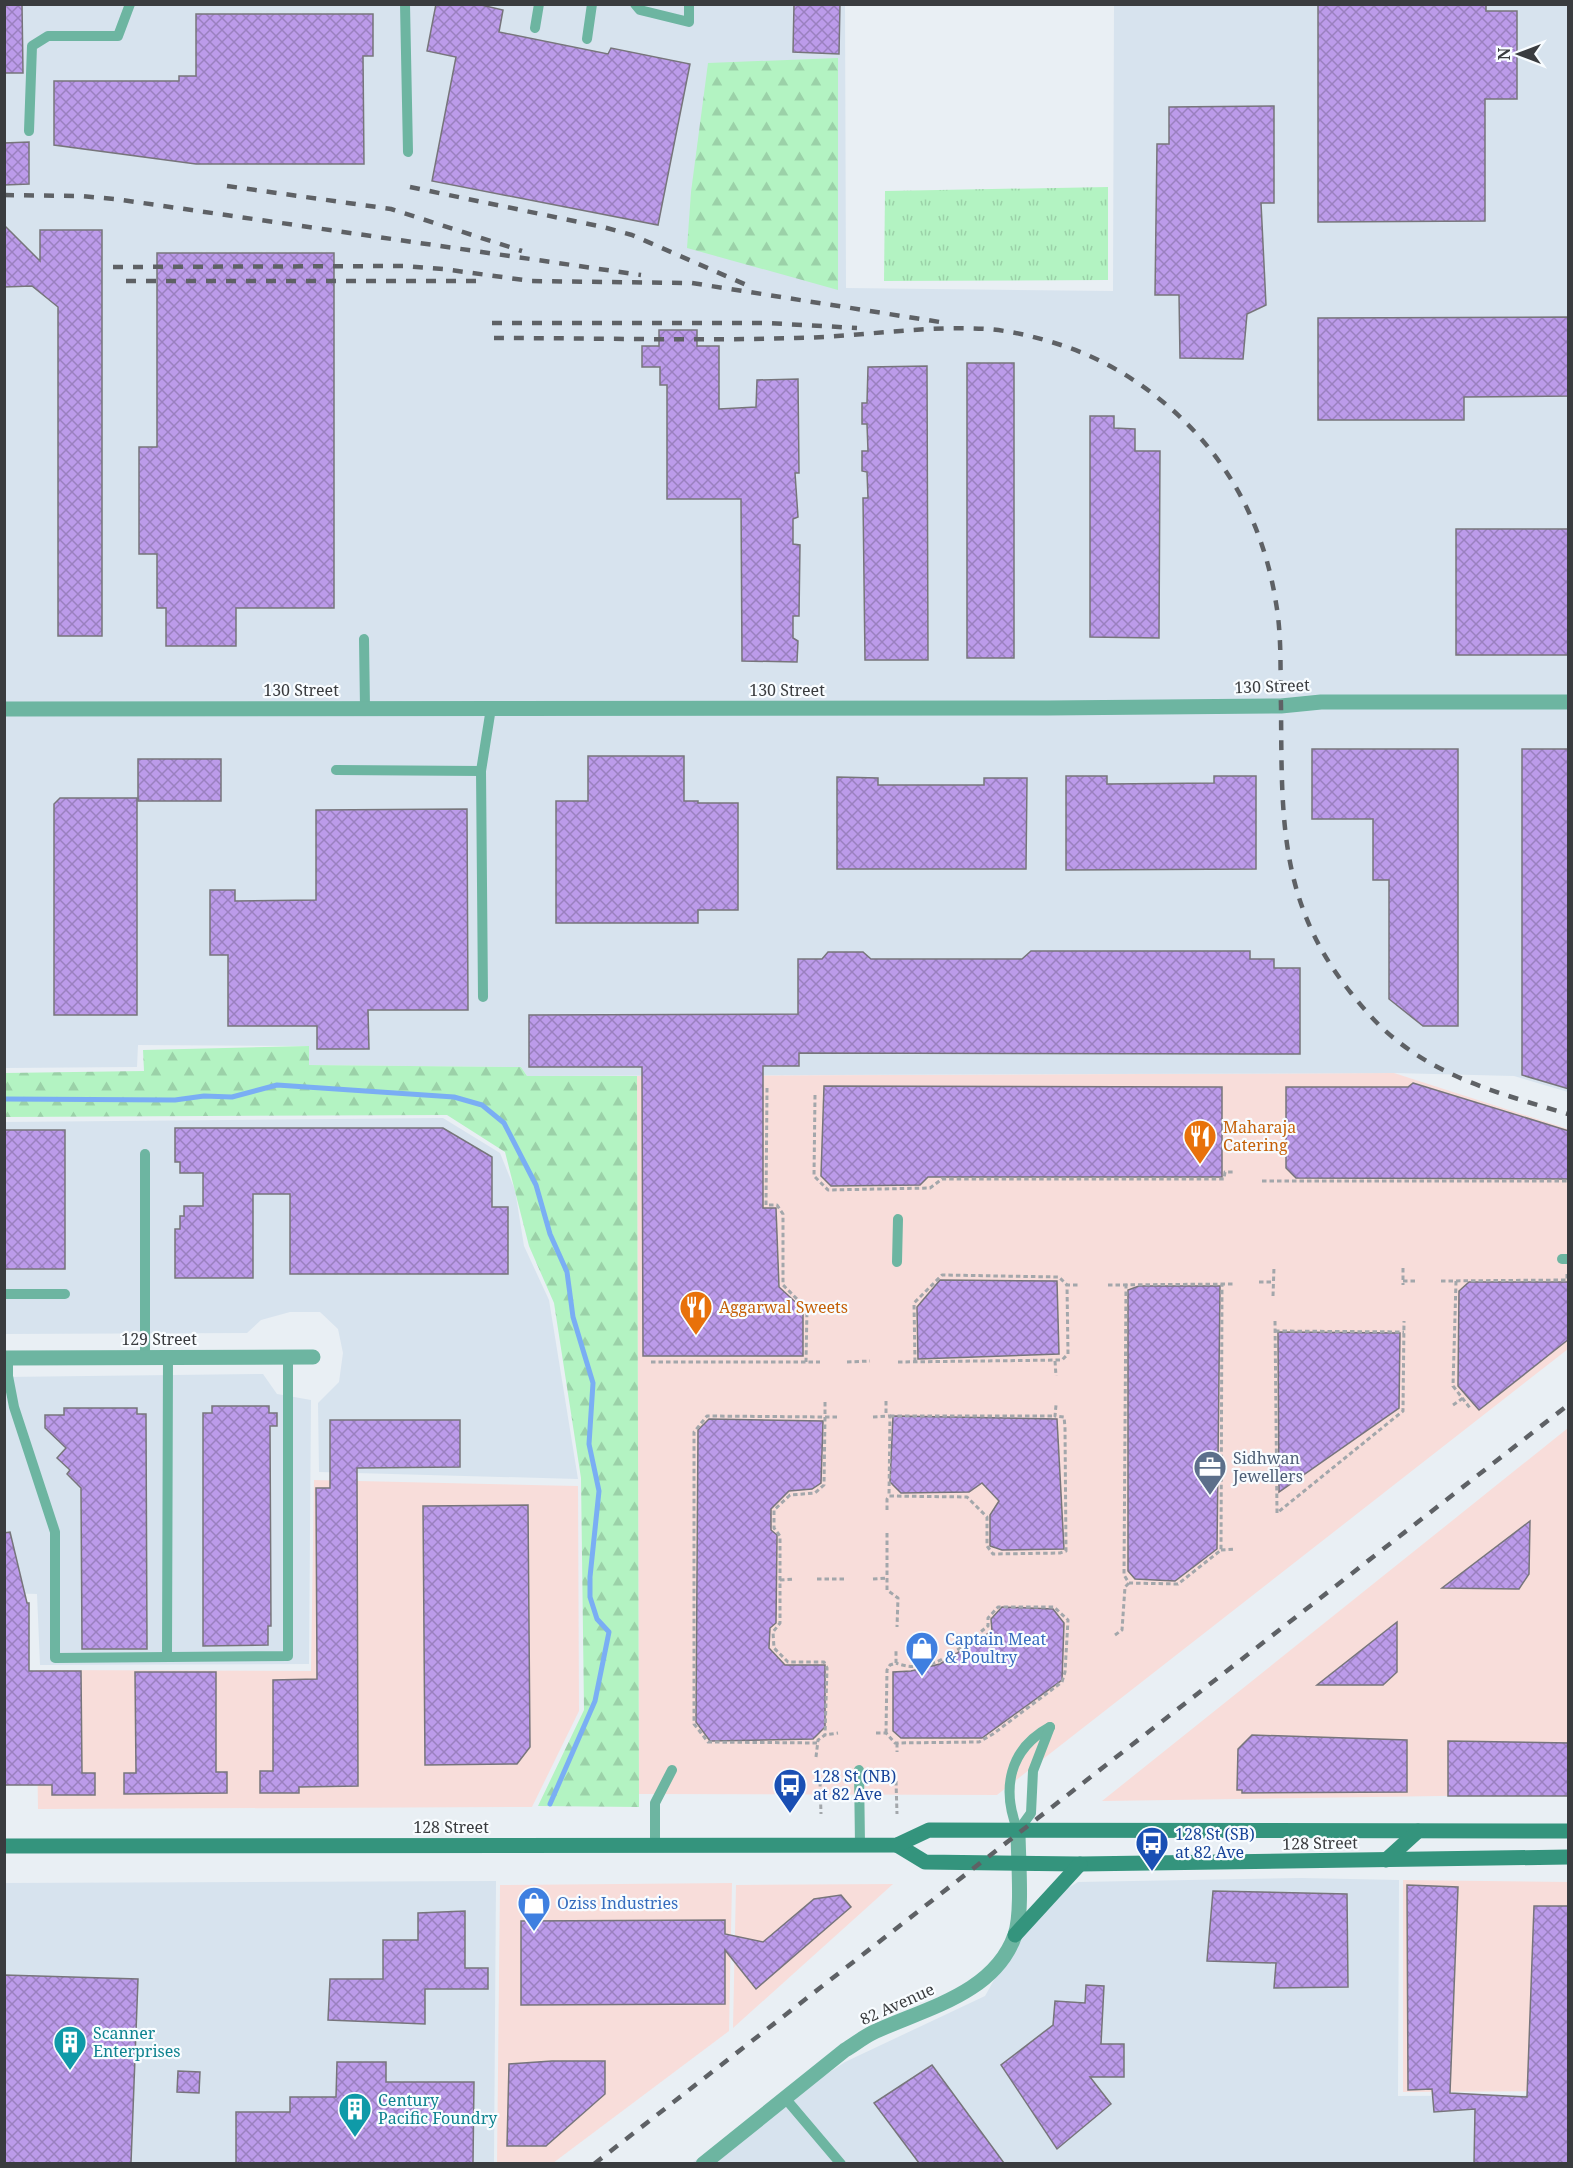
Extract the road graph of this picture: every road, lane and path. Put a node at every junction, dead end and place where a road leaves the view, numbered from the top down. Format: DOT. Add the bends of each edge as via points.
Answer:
graph roads {
  1 [pos="130,4"];
  2 [pos="405,4"];
  3 [pos="539,4"];
  4 [pos="592,4"];
  5 [pos="635,4"];
  6 [pos="689,4"];
  7 [pos="535,28"];
  8 [pos="587,39"];
  9 [pos="29,130"];
  10 [pos="408,152"];
  11 [pos="364,639"];
  12 [pos="1569,702"];
  13 [pos="365,708"];
  14 [pos="491,708"];
  15 [pos="4,709"];
  16 [pos="336,770"];
  17 [pos="481,771"];
  18 [pos="483,998"];
  19 [pos="767,1088"];
  20 [pos="815,1095"];
  21 [pos="145,1154"];
  22 [pos="1233,1172"];
  23 [pos="1263,1181"];
  24 [pos="1569,1181"];
  25 [pos="898,1219"];
  26 [pos="897,1262"];
  27 [pos="1274,1267"];
  28 [pos="1403,1268"];
  29 [pos="1567,1271"];
  30 [pos="1417,1281"];
  31 [pos="1441,1281"];
  32 [pos="1455,1281"];
  33 [pos="1259,1282"];
  34 [pos="1274,1282"];
  35 [pos="1126,1284"];
  36 [pos="1222,1284"];
  37 [pos="1234,1284"];
  38 [pos="1067,1285"];
  39 [pos="1080,1285"];
  40 [pos="1108,1285"];
  41 [pos="4,1294"];
  42 [pos="65,1294"];
  43 [pos="1274,1296"];
  44 [pos="1275,1321"];
  45 [pos="1404,1321"];
  46 [pos="1275,1331"];
  47 [pos="1404,1332"];
  48 [pos="168,1357"];
  49 [pos="288,1357"];
  50 [pos="313,1357"];
  51 [pos="6,1358"];
  52 [pos="145,1358"];
  53 [pos="1056,1360"];
  54 [pos="870,1361"];
  55 [pos="651,1362"];
  56 [pos="806,1362"];
  57 [pos="820,1362"];
  58 [pos="847,1362"];
  59 [pos="898,1362"];
  60 [pos="915,1362"];
  61 [pos="1056,1376"];
  62 [pos="1462,1398"];
  63 [pos="886,1401"];
  64 [pos="825,1402"];
  65 [pos="1056,1405"];
  66 [pos="1453,1405"];
  67 [pos="1470,1408"];
  68 [pos="888,1416"];
  69 [pos="1055,1416"];
  70 [pos="825,1417"];
  71 [pos="839,1417"];
  72 [pos="873,1417"];
  73 [pos="889,1496"];
  74 [pos="887,1510"];
  75 [pos="887,1533"];
  76 [pos="1236,1549"];
  77 [pos="1221,1550"];
  78 [pos="887,1578"];
  79 [pos="844,1579"];
  80 [pos="873,1579"];
  81 [pos="780,1580"];
  82 [pos="794,1580"];
  83 [pos="817,1580"];
  84 [pos="1129,1583"];
  85 [pos="897,1627"];
  86 [pos="1115,1635"];
  87 [pos="896,1650"];
  88 [pos="167,1657"];
  89 [pos="896,1663"];
  90 [pos="838,1733"];
  91 [pos="876,1733"];
  92 [pos="886,1733"];
  93 [pos="825,1735"];
  94 [pos="818,1743"];
  95 [pos="897,1743"];
  96 [pos="897,1752"];
  97 [pos="816,1757"];
  98 [pos="672,1770"];
  99 [pos="859,1770"];
  100 [pos="896,1781"];
  101 [pos="820,1782"];
  102 [pos="820,1814"];
  103 [pos="897,1814"];
  104 [pos="1018,1830"];
  105 [pos="1418,1831"];
  106 [pos="1569,1831"];
  107 [pos="656,1845"];
  108 [pos="860,1845"];
  109 [pos="897,1845"];
  110 [pos="4,1846"];
  111 [pos="1569,1857"];
  112 [pos="1386,1860"];
  113 [pos="1017,1864"];
  114 [pos="1080,1864"];
  115 [pos="1015,1935"];
  116 [pos="785,2098"];
  117 [pos="703,2163"];
  118 [pos="841,2163"];
  1 -- 9 [label="lane" via="118,36 48,36 32,46"];
  2 -- 10 [label="lane"];
  3 -- 7 [label="lane"];
  4 -- 8 [label="lane"];
  5 -- 6 [label="lane" via="640,10 689,22"];
  11 -- 13 [label="lane"];
  12 -- 14 [label="street, 130 Street" via="1059,708"];
  13 -- 14 [label="street, 130 Street"];
  13 -- 15 [label="street, 130 Street"];
  14 -- 17 [label="lane"];
  16 -- 17 [label="lane"];
  17 -- 18 [label="lane"];
  19 -- 56 [label="path" via="766,1205 777,1205 783,1214 783,1285 807,1308"];
  20 -- 22 [label="path" via="814,1176 828,1191 930,1188 942,1179 1224,1179 1225,1172"];
  21 -- 52 [label="lane"];
  23 -- 24 [label="path"];
  25 -- 26 [label="lane"];
  27 -- 34 [label="path"];
  28 -- 30 [label="path" via="1403,1283"];
  29 -- 32 [label="path" via="1567,1280"];
  31 -- 32 [label="path"];
  32 -- 62 [label="path" via="1453,1386"];
  33 -- 34 [label="path"];
  34 -- 43 [label="path"];
  35 -- 36 [label="path"];
  35 -- 40 [label="path"];
  35 -- 84 [label="path" via="1124,1575"];
  36 -- 37 [label="path"];
  36 -- 77 [label="path"];
  38 -- 39 [label="path"];
  38 -- 53 [label="path" via="1068,1354"];
  38 -- 60 [label="path" via="1059,1277 942,1275 914,1303"];
  41 -- 42 [label="lane"];
  44 -- 46 [label="path"];
  45 -- 47 [label="path"];
  46 -- 47 [label="path"];
  46 -- 47 [label="path" via="1277,1514 1403,1411"];
  48 -- 49 [label="street, 129 Street"];
  48 -- 52 [label="street, 129 Street"];
  48 -- 88 [label="lane"];
  49 -- 50 [label="street, 129 Street"];
  49 -- 88 [label="lane" via="288,1656"];
  51 -- 52 [label="street, 129 Street"];
  51 -- 88 [label="lane" via="14,1407 56,1532 55,1658"];
  53 -- 60 [label="path"];
  53 -- 61 [label="path"];
  54 -- 58 [label="path"];
  55 -- 56 [label="path"];
  56 -- 57 [label="path"];
  59 -- 60 [label="path"];
  62 -- 66 [label="path"];
  62 -- 67 [label="path"];
  63 -- 68 [label="path"];
  64 -- 70 [label="path"];
  65 -- 69 [label="path"];
  68 -- 69 [label="path"];
  68 -- 72 [label="path"];
  68 -- 73 [label="path"];
  69 -- 73 [label="path" via="1064,1417 1065,1427 1066,1551 993,1554 987,1546 987,1517 967,1497"];
  70 -- 71 [label="path"];
  70 -- 81 [label="path" via="824,1485 815,1493 790,1495 774,1510 774,1528 780,1536"];
  70 -- 94 [label="path" via="707,1416 694,1432 694,1724 708,1742"];
  73 -- 74 [label="path"];
  75 -- 78 [label="path"];
  76 -- 77 [label="path"];
  77 -- 84 [label="path" via="1178,1584"];
  78 -- 80 [label="path"];
  78 -- 85 [label="path" via="887,1590 898,1598"];
  79 -- 83 [label="path"];
  81 -- 82 [label="path"];
  81 -- 93 [label="path" via="780,1623 773,1632 774,1648 788,1662 824,1662"];
  84 -- 86 [label="path" via="1125,1587 1122,1630"];
  87 -- 89 [label="path"];
  89 -- 92 [label="path" via="887,1670"];
  89 -- 95 [label="path" via="929,1665 947,1658 988,1626 988,1618 998,1607 1054,1607 1068,1620 1062,1682 993,1734 979,1742"];
  90 -- 93 [label="path"];
  91 -- 92 [label="path"];
  92 -- 95 [label="path"];
  93 -- 94 [label="path"];
  94 -- 97 [label="path"];
  95 -- 96 [label="path"];
  98 -- 107 [label="lane" via="655,1803"];
  99 -- 108 [label="lane"];
  100 -- 103 [label="path"];
  101 -- 102 [label="path"];
  104 -- 104 [label="lane" via="1030,1813 1033,1771 1050,1727 1024,1746 1011,1770 1011,1814"];
  104 -- 105 [label="main road, 128 Street"];
  104 -- 109 [label="main road, 128 Street" via="929,1830"];
  104 -- 113 [label="street, 82 Avenue"];
  105 -- 106 [label="main road, 128 Street"];
  105 -- 112 [label="main road"];
  107 -- 108 [label="main road, 128 Street"];
  107 -- 110 [label="main road, 128 Street"];
  108 -- 109 [label="main road, 128 Street"];
  109 -- 113 [label="main road, 128 Street" via="925,1862"];
  111 -- 112 [label="main road, 128 Street"];
  112 -- 114 [label="main road, 128 Street"];
  113 -- 114 [label="main road, 128 Street"];
  113 -- 115 [label="street, 82 Avenue"];
  114 -- 115 [label="main road"];
  115 -- 116 [label="street, 82 Avenue" via="1004,1957 965,1992 870,2034"];
  116 -- 117 [label="street, 82 Avenue"];
  116 -- 118 [label="lane"];
}
